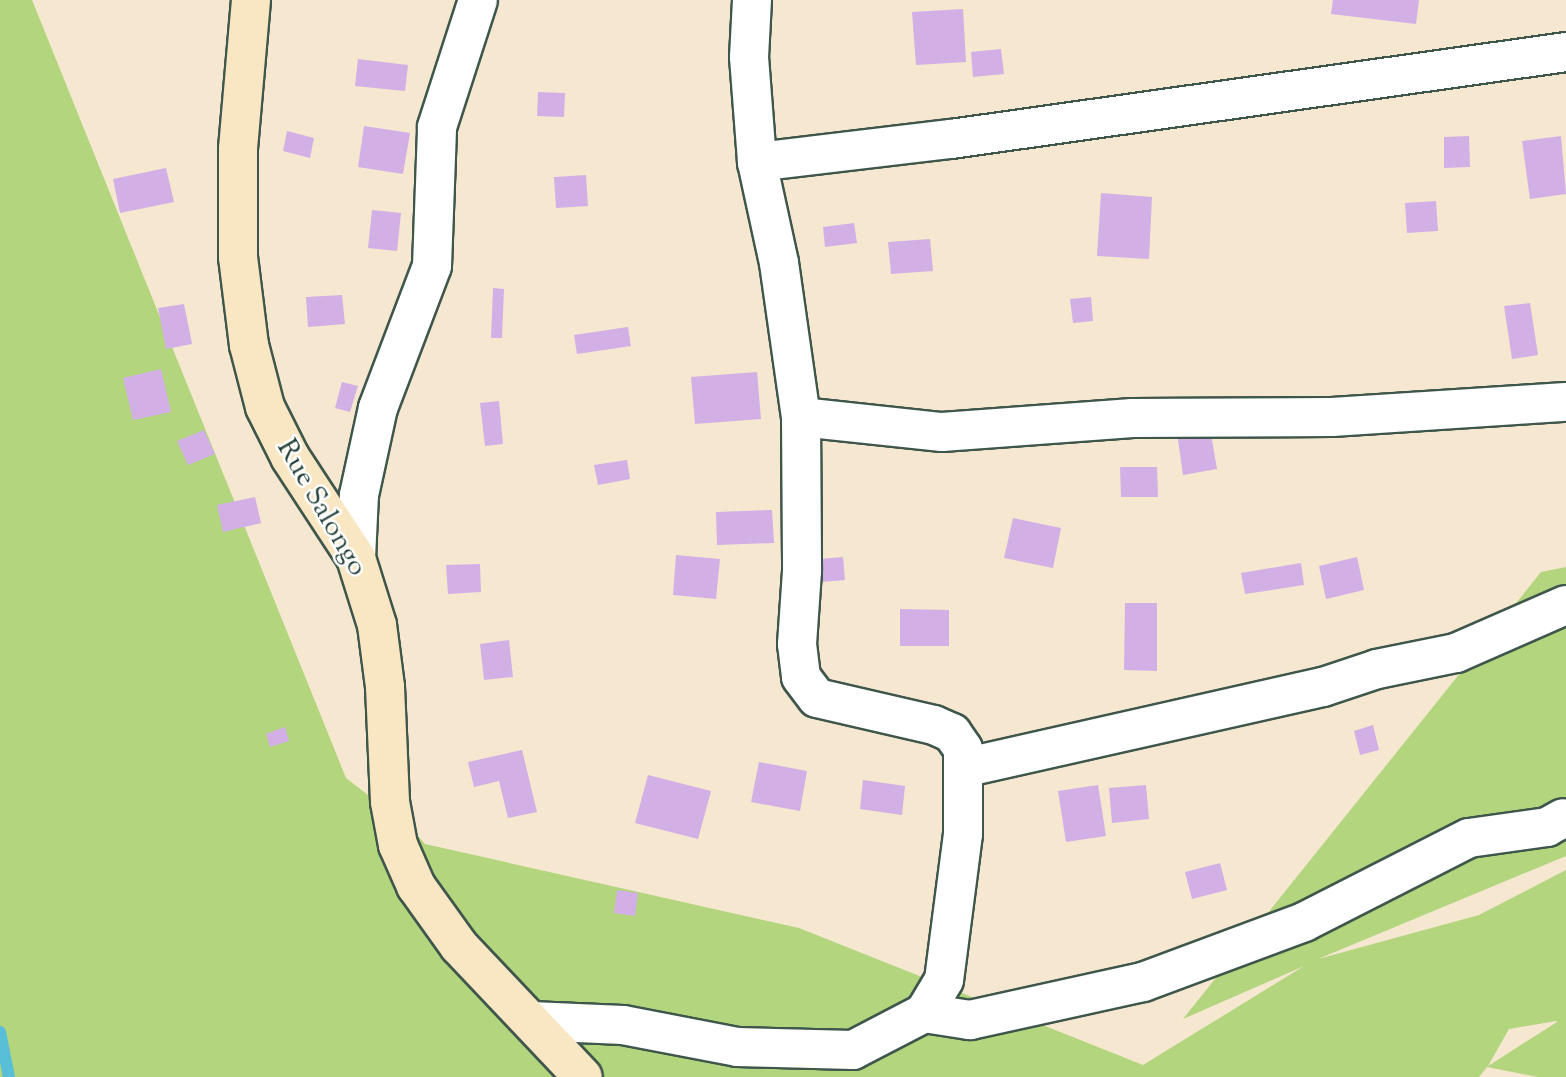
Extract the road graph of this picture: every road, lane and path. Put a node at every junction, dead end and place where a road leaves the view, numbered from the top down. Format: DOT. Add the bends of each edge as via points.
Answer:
graph roads {
  1 [pos="251,0"];
  2 [pos="478,0"];
  3 [pos="752,0"];
  4 [pos="1566,52"];
  5 [pos="757,162"];
  6 [pos="1566,402"];
  7 [pos="802,417"];
  8 [pos="356,558"];
  9 [pos="1566,605"];
  10 [pos="963,768"];
  11 [pos="1563,818"];
  12 [pos="924,1013"];
  13 [pos="531,1021"];
  14 [pos="583,1077"];
  1 -- 8 [label="street, Rue Salongo" via="238,149 238,257 249,345 265,407 290,457"];
  2 -- 8 [label="street" via="437,127 432,267 378,408 359,495"];
  3 -- 5 [label="street" via="749,57"];
  4 -- 5 [label="street"];
  5 -- 7 [label="street" via="779,263"];
  6 -- 7 [label="street" via="1332,417 1132,418 942,432"];
  7 -- 10 [label="street" via="797,644 801,677 817,698 952,733 963,749"];
  8 -- 13 [label="street, Rue Salongo" via="377,625 386,687 390,802 398,845 416,886 459,946"];
  9 -- 10 [label="street" via="1456,653"];
  10 -- 12 [label="street" via="963,834 944,980"];
  11 -- 12 [label="street" via="1547,827 1469,838 1304,922 1143,982 970,1020"];
  12 -- 13 [label="street" via="853,1050 737,1047 623,1025"];
  13 -- 14 [label="street, Rue Salongo"];
}
